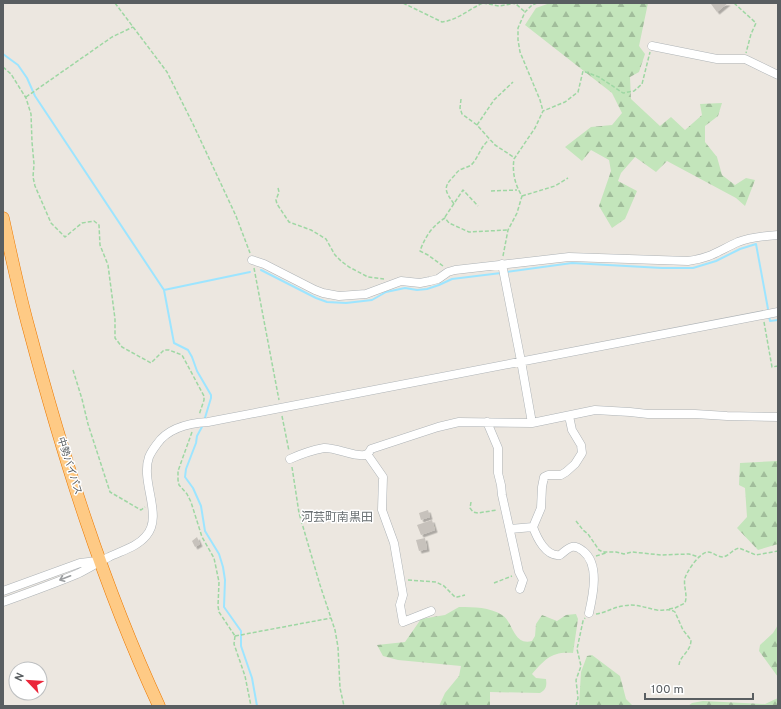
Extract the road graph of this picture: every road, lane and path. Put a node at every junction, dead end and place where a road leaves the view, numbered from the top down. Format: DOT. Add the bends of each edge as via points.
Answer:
graph roads {
  1 [pos="115,3"];
  2 [pos="403,3"];
  3 [pos="483,3"];
  4 [pos="511,3"];
  5 [pos="537,3"];
  6 [pos="734,3"];
  7 [pos="525,12"];
  8 [pos="133,27"];
  9 [pos="652,46"];
  10 [pos="745,58"];
  11 [pos="3,67"];
  12 [pos="778,75"];
  13 [pos="513,82"];
  14 [pos="26,98"];
  15 [pos="461,99"];
  16 [pos="543,111"];
  17 [pos="477,125"];
  18 [pos="489,140"];
  19 [pos="515,158"];
  20 [pos="568,178"];
  21 [pos="278,188"];
  22 [pos="518,190"];
  23 [pos="491,191"];
  24 [pos="522,196"];
  25 [pos="454,204"];
  26 [pos="478,206"];
  27 [pos="3,218"];
  28 [pos="445,218"];
  29 [pos="508,230"];
  30 [pos="778,235"];
  31 [pos="252,260"];
  32 [pos="503,266"];
  33 [pos="448,272"];
  34 [pos="386,279"];
  35 [pos="778,312"];
  36 [pos="763,314"];
  37 [pos="521,361"];
  38 [pos="778,366"];
  39 [pos="73,370"];
  40 [pos="281,407"];
  41 [pos="570,416"];
  42 [pos="778,417"];
  43 [pos="487,422"];
  44 [pos="196,423"];
  45 [pos="532,423"];
  46 [pos="367,454"];
  47 [pos="290,459"];
  48 [pos="471,502"];
  49 [pos="145,507"];
  50 [pos="505,508"];
  51 [pos="576,521"];
  52 [pos="533,527"];
  53 [pos="510,529"];
  54 [pos="778,550"];
  55 [pos="606,553"];
  56 [pos="699,557"];
  57 [pos="590,558"];
  58 [pos="100,561"];
  59 [pos="519,572"];
  60 [pos="400,581"];
  61 [pos="494,583"];
  62 [pos="520,589"];
  63 [pos="3,591"];
  64 [pos="465,595"];
  65 [pos="3,602"];
  66 [pos="669,609"];
  67 [pos="431,611"];
  68 [pos="590,613"];
  69 [pos="331,618"];
  70 [pos="235,636"];
  71 [pos="679,666"];
  72 [pos="159,706"];
  73 [pos="251,706"];
  74 [pos="344,706"];
  75 [pos="576,706"];
  1 -- 8 [label="path"];
  2 -- 3 [label="path" via="442,22 465,14"];
  3 -- 4 [label="path" via="499,6"];
  4 -- 7 [label="path"];
  5 -- 7 [label="path"];
  6 -- 10 [label="path" via="756,23"];
  7 -- 16 [label="path" via="518,28 520,52"];
  8 -- 14 [label="path" via="112,37"];
  8 -- 31 [label="path" via="167,72 236,216"];
  9 -- 10 [label="street" via="718,59"];
  9 -- 16 [label="path" via="642,84 634,91 623,93 599,77 583,71 578,92 565,102"];
  10 -- 12 [label="street"];
  11 -- 14 [label="path" via="11,74"];
  13 -- 17 [label="path" via="494,100"];
  14 -- 44 [label="path" via="31,114 33,177 46,214 65,237 82,223 94,221 99,226 100,244 108,265 115,338 125,349 151,363 164,350 182,355 204,396"];
  15 -- 17 [label="path" via="462,114"];
  16 -- 19 [label="path"];
  17 -- 18 [label="path"];
  18 -- 19 [label="path"];
  18 -- 25 [label="path" via="470,166 460,170 447,183 447,194"];
  19 -- 22 [label="path" via="513,164"];
  20 -- 24 [label="path" via="555,186"];
  21 -- 34 [label="path" via="277,204 289,222 326,239 335,255 349,267 368,277"];
  22 -- 23 [label="path"];
  22 -- 24 [label="path"];
  24 -- 29 [label="path"];
  25 -- 26 [label="path" via="462,190"];
  25 -- 28 [label="path"];
  27 -- 58 [label="highway, 中勢バイパス" via="28,328"];
  28 -- 29 [label="path" via="469,232"];
  28 -- 33 [label="path" via="428,232 420,251 440,263"];
  29 -- 32 [label="path"];
  30 -- 32 [label="street" via="751,238 709,257 688,261 569,257"];
  31 -- 33 [label="street" via="319,291 339,296 366,294 401,281 430,281"];
  31 -- 40 [label="path"];
  32 -- 33 [label="street"];
  32 -- 37 [label="street"];
  35 -- 36 [label="street"];
  36 -- 37 [label="street"];
  36 -- 38 [label="path" via="772,367"];
  37 -- 40 [label="street"];
  37 -- 45 [label="street"];
  39 -- 49 [label="path" via="110,492 141,510"];
  40 -- 44 [label="street"];
  40 -- 47 [label="path"];
  41 -- 42 [label="street" via="595,410"];
  41 -- 45 [label="street"];
  41 -- 52 [label="street" via="572,430 581,445 582,453 566,472 544,478 541,508"];
  43 -- 45 [label="street"];
  43 -- 46 [label="street" via="450,424 371,449"];
  43 -- 50 [label="street" via="498,448 498,473"];
  44 -- 58 [label="street" via="166,434 149,457 147,478 153,517 146,536"];
  44 -- 70 [label="path" via="178,471 178,480 192,502 202,537 214,558 219,582 219,612"];
  46 -- 47 [label="street" via="359,455 324,448"];
  46 -- 60 [label="street" via="383,477 382,510 393,536"];
  47 -- 69 [label="path" via="299,513"];
  48 -- 50 [label="path" via="471,510 478,513"];
  50 -- 53 [label="street"];
  51 -- 55 [label="path" via="599,550"];
  52 -- 53 [label="street"];
  52 -- 57 [label="street" via="543,546 553,555 560,555 573,547 581,549"];
  53 -- 59 [label="street"];
  54 -- 56 [label="path" via="756,555 739,548 724,557 708,552"];
  55 -- 56 [label="path" via="689,554"];
  55 -- 57 [label="path"];
  56 -- 66 [label="path" via="685,578 685,603"];
  57 -- 68 [label="street" via="594,581"];
  58 -- 63 [label="street" via="80,563"];
  58 -- 65 [label="street, one-way" via="77,574"];
  58 -- 72 [label="highway, 中勢バイパス"];
  59 -- 61 [label="path"];
  59 -- 62 [label="street" via="523,580"];
  60 -- 64 [label="path" via="436,582 455,597"];
  60 -- 67 [label="street" via="403,622"];
  66 -- 68 [label="path" via="634,604 599,614"];
  66 -- 71 [label="path" via="675,612 691,640 690,647 678,663"];
  68 -- 75 [label="path" via="583,621 577,649 580,666 576,680"];
  69 -- 70 [label="path"];
  69 -- 74 [label="path" via="338,647 340,688"];
  70 -- 73 [label="path" via="234,644 245,676"];
}
